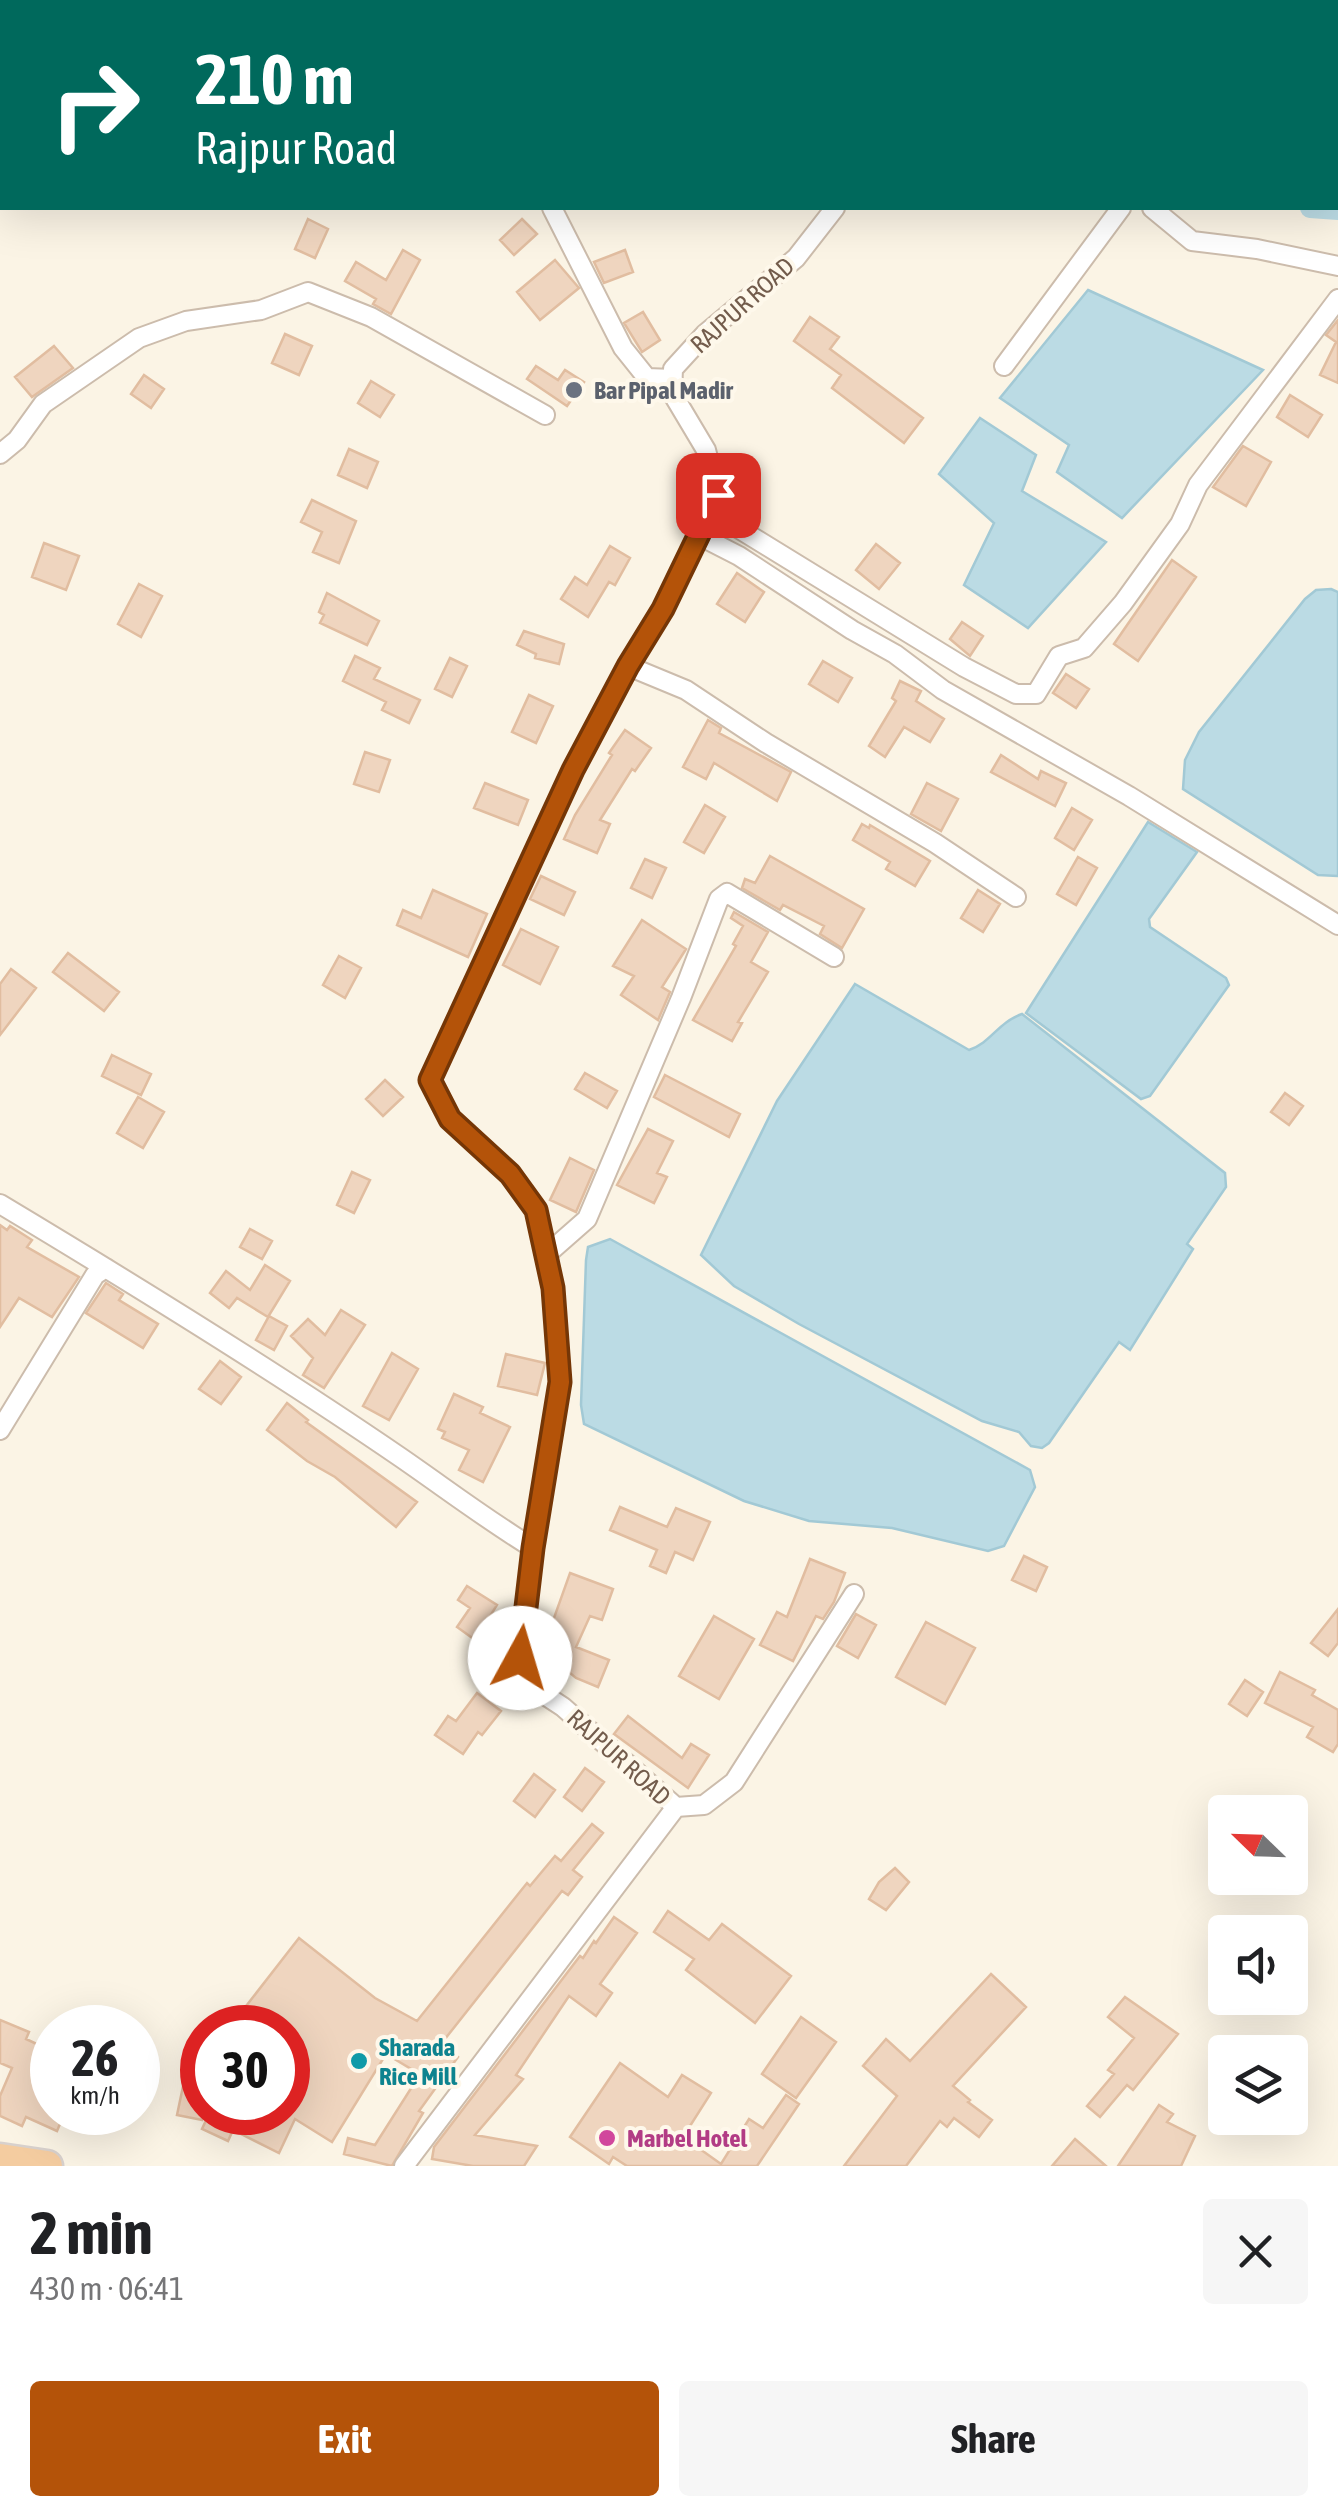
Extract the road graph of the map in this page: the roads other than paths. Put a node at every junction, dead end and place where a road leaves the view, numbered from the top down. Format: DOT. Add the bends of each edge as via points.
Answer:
graph roads {
  1 [pos="553,210"];
  2 [pos="834,210"];
  3 [pos="1120,210"];
  4 [pos="1154,210"];
  5 [pos="1338,266"];
  6 [pos="1338,299"];
  7 [pos="1004,366"];
  8 [pos="672,379"];
  9 [pos="544,415"];
  10 [pos="0,454"];
  11 [pos="714,480"];
  12 [pos="698,535"];
  13 [pos="628,666"];
  14 [pos="1016,896"];
  15 [pos="1338,924"];
  16 [pos="834,957"];
  17 [pos="0,1204"];
  18 [pos="546,1255"];
  19 [pos="106,1268"];
  20 [pos="0,1430"];
  21 [pos="533,1548"];
  22 [pos="854,1594"];
  23 [pos="676,1807"];
  24 [pos="0,2159"];
  25 [pos="46,2166"];
  26 [pos="404,2166"];
  1 -- 8 [label="street" via="623,348 646,378"];
  2 -- 8 [label="street, RAJPUR ROAD" via="796,258 704,334"];
  3 -- 7 [label="street"];
  4 -- 5 [label="street" via="1192,241"];
  6 -- 11 [label="street" via="1198,485 1180,524 1123,603 1084,648 1059,656 1036,694 1016,694 964,667 728,522"];
  8 -- 11 [label="street, RAJPUR ROAD" via="672,393 706,450"];
  9 -- 10 [label="street" via="371,317 308,292 139,338 43,404"];
  11 -- 12 [label="street, RAJPUR ROAD" via="718,495"];
  12 -- 13 [label="street, RAJPUR ROAD"];
  12 -- 15 [label="street" via="943,690"];
  13 -- 14 [label="street" via="686,690"];
  13 -- 18 [label="street, RAJPUR ROAD" via="430,1080 450,1119 510,1174 536,1210"];
  16 -- 18 [label="street" via="727,893 719,899 586,1219"];
  17 -- 19 [label="street"];
  18 -- 21 [label="street, RAJPUR ROAD" via="560,1382"];
  19 -- 20 [label="street" via="95,1275"];
  19 -- 21 [label="street"];
  21 -- 23 [label="street, RAJPUR ROAD" via="520,1658 534,1688"];
  22 -- 23 [label="street" via="734,1782 704,1805"];
  23 -- 26 [label="street, RAJPUR ROAD"];
  24 -- 25 [label="highway"];
}
